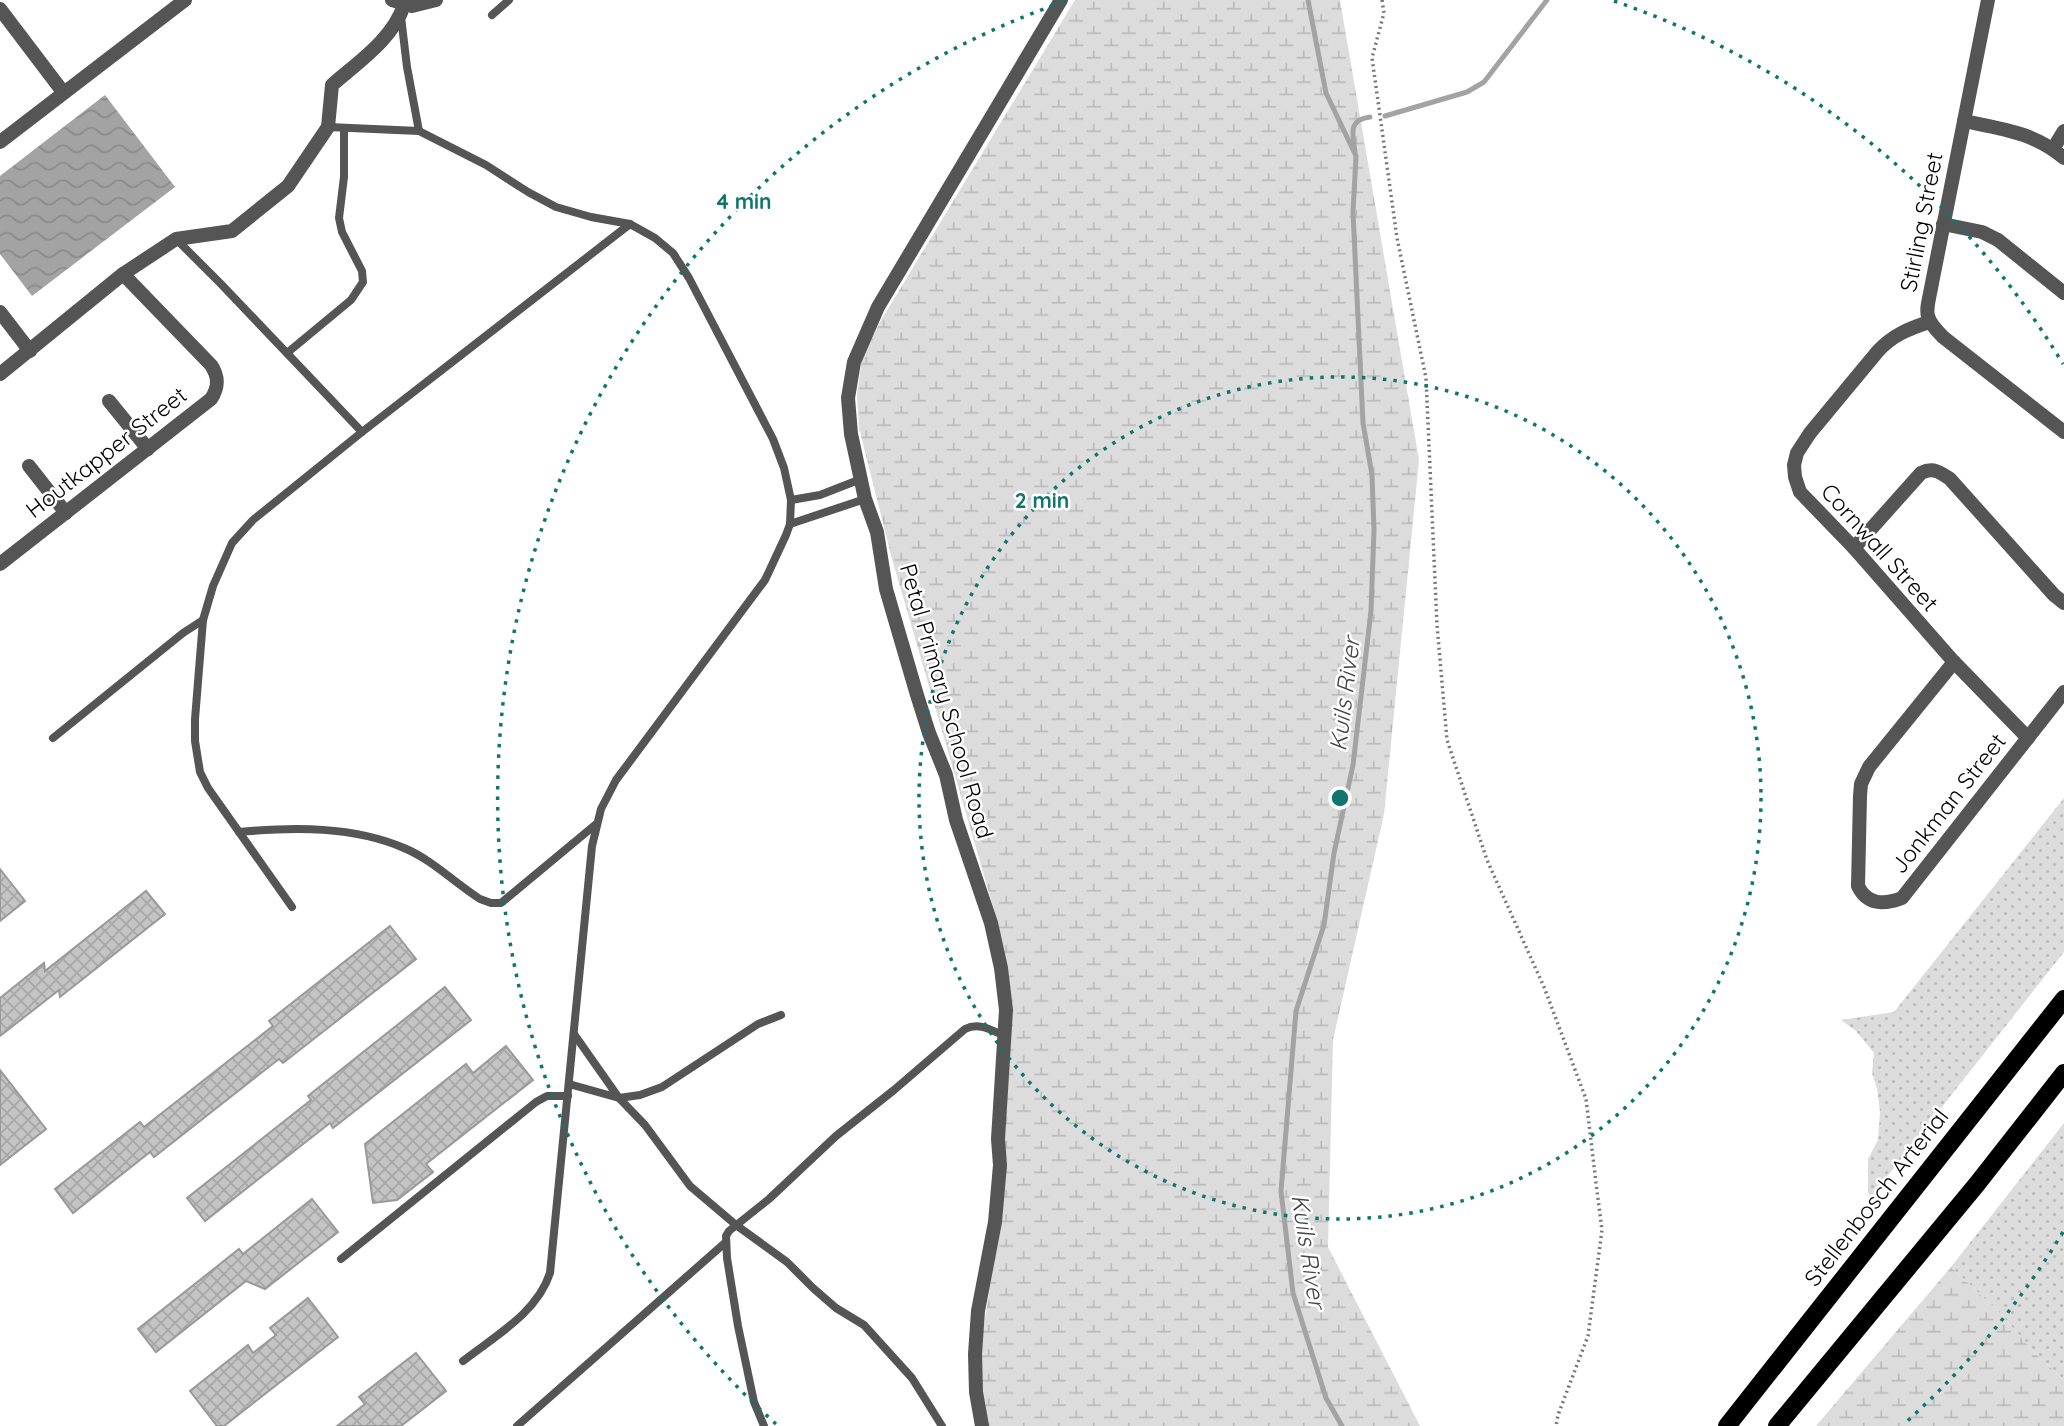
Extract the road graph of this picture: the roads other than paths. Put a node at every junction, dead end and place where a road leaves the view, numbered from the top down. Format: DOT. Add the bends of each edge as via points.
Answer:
graph roads {
  1 [pos="185,0"];
  2 [pos="436,0"];
  3 [pos="509,0"];
  4 [pos="1061,0"];
  5 [pos="1988,0"];
  6 [pos="399,7"];
  7 [pos="0,9"];
  8 [pos="492,15"];
  9 [pos="63,92"];
  10 [pos="1964,121"];
  11 [pos="328,127"];
  12 [pos="344,128"];
  13 [pos="419,131"];
  14 [pos="2064,131"];
  15 [pos="0,142"];
  16 [pos="2059,153"];
  17 [pos="630,224"];
  18 [pos="1943,224"];
  19 [pos="176,239"];
  20 [pos="123,274"];
  21 [pos="2064,293"];
  22 [pos="0,312"];
  23 [pos="1929,322"];
  24 [pos="30,351"];
  25 [pos="287,353"];
  26 [pos="0,374"];
  27 [pos="109,401"];
  28 [pos="362,432"];
  29 [pos="2064,432"];
  30 [pos="148,449"];
  31 [pos="29,466"];
  32 [pos="861,479"];
  33 [pos="865,499"];
  34 [pos="791,500"];
  35 [pos="66,513"];
  36 [pos="789,524"];
  37 [pos="1854,548"];
  38 [pos="0,564"];
  39 [pos="2064,603"];
  40 [pos="204,620"];
  41 [pos="1954,663"];
  42 [pos="2064,692"];
  43 [pos="53,738"];
  44 [pos="2028,738"];
  45 [pos="596,824"];
  46 [pos="239,832"];
  47 [pos="292,907"];
  48 [pos="2064,999"];
  49 [pos="781,1014"];
  50 [pos="574,1034"];
  51 [pos="1006,1036"];
  52 [pos="2064,1073"];
  53 [pos="569,1084"];
  54 [pos="568,1096"];
  55 [pos="619,1098"];
  56 [pos="736,1225"];
  57 [pos="726,1242"];
  58 [pos="341,1259"];
  59 [pos="463,1361"];
  60 [pos="517,1426"];
  61 [pos="764,1426"];
  62 [pos="942,1426"];
  63 [pos="982,1426"];
  64 [pos="1727,1426"];
  65 [pos="1777,1426"];
  1 -- 9 [label="street"];
  2 -- 6 [label="street"];
  3 -- 8 [label="lane"];
  4 -- 32 [label="street, Petal Primary School Road" via="860,344 848,398"];
  5 -- 10 [label="street, Stirling Street"];
  6 -- 11 [label="street" via="379,45 332,85"];
  6 -- 13 [label="lane"];
  7 -- 9 [label="street"];
  9 -- 15 [label="street"];
  10 -- 16 [label="street" via="2028,136"];
  10 -- 18 [label="street, Stirling Street"];
  11 -- 12 [label="lane"];
  11 -- 19 [label="street" via="288,186 232,231"];
  12 -- 13 [label="lane"];
  12 -- 25 [label="lane" via="339,218 363,282 351,300"];
  13 -- 17 [label="lane" via="556,207"];
  14 -- 16 [label="street"];
  17 -- 28 [label="lane"];
  17 -- 34 [label="lane" via="673,253 689,278 773,439"];
  18 -- 21 [label="street" via="1998,240"];
  18 -- 23 [label="street, Stirling Street" via="1928,303"];
  19 -- 20 [label="street"];
  19 -- 25 [label="lane"];
  20 -- 24 [label="street"];
  20 -- 30 [label="street, Houtkapper Street" via="217,376 211,399"];
  22 -- 24 [label="street"];
  23 -- 29 [label="street, Stirling Street"];
  23 -- 37 [label="street, Cornwall Street" via="1888,340 1797,453 1794,465 1800,492"];
  24 -- 26 [label="street"];
  25 -- 28 [label="lane"];
  27 -- 30 [label="street"];
  28 -- 40 [label="lane" via="253,520 232,543"];
  30 -- 35 [label="street, Houtkapper Street"];
  31 -- 35 [label="street"];
  32 -- 33 [label="street, Petal Primary School Road"];
  32 -- 34 [label="lane" via="820,495"];
  33 -- 36 [label="lane"];
  33 -- 51 [label="street, Petal Primary School Road" via="917,695 991,923 1001,968"];
  34 -- 36 [label="lane"];
  35 -- 38 [label="street, Houtkapper Street"];
  36 -- 45 [label="lane" via="765,580 616,780"];
  37 -- 39 [label="street" via="1921,473 1938,471"];
  37 -- 41 [label="street, Cornwall Street"];
  40 -- 43 [label="lane"];
  40 -- 46 [label="lane" via="195,719 200,772"];
  41 -- 44 [label="street, Cornwall Street"];
  41 -- 44 [label="street, Jonkman Street" via="1864,777 1857,862 1861,892 1876,903 1902,898"];
  42 -- 44 [label="street, Jonkman Street"];
  45 -- 46 [label="lane" via="501,903 480,899 405,848 389,843 306,829"];
  45 -- 50 [label="lane"];
  46 -- 47 [label="lane"];
  48 -- 64 [label="main road, Stellenbosch Arterial"];
  49 -- 55 [label="lane" via="758,1024 662,1087"];
  50 -- 53 [label="lane"];
  50 -- 55 [label="lane"];
  51 -- 56 [label="lane" via="980,1026 965,1029"];
  51 -- 63 [label="street, Petal Primary School Road" via="995,1222 975,1354"];
  52 -- 65 [label="main road"];
  53 -- 54 [label="lane"];
  53 -- 55 [label="lane"];
  54 -- 58 [label="lane" via="547,1096 536,1102"];
  54 -- 59 [label="lane" via="547,1283 526,1311"];
  55 -- 56 [label="lane" via="690,1186"];
  56 -- 57 [label="lane"];
  56 -- 62 [label="lane" via="787,1262 836,1308 864,1325 912,1378"];
  57 -- 60 [label="lane"];
  57 -- 61 [label="lane" via="738,1326 754,1402"];
}
